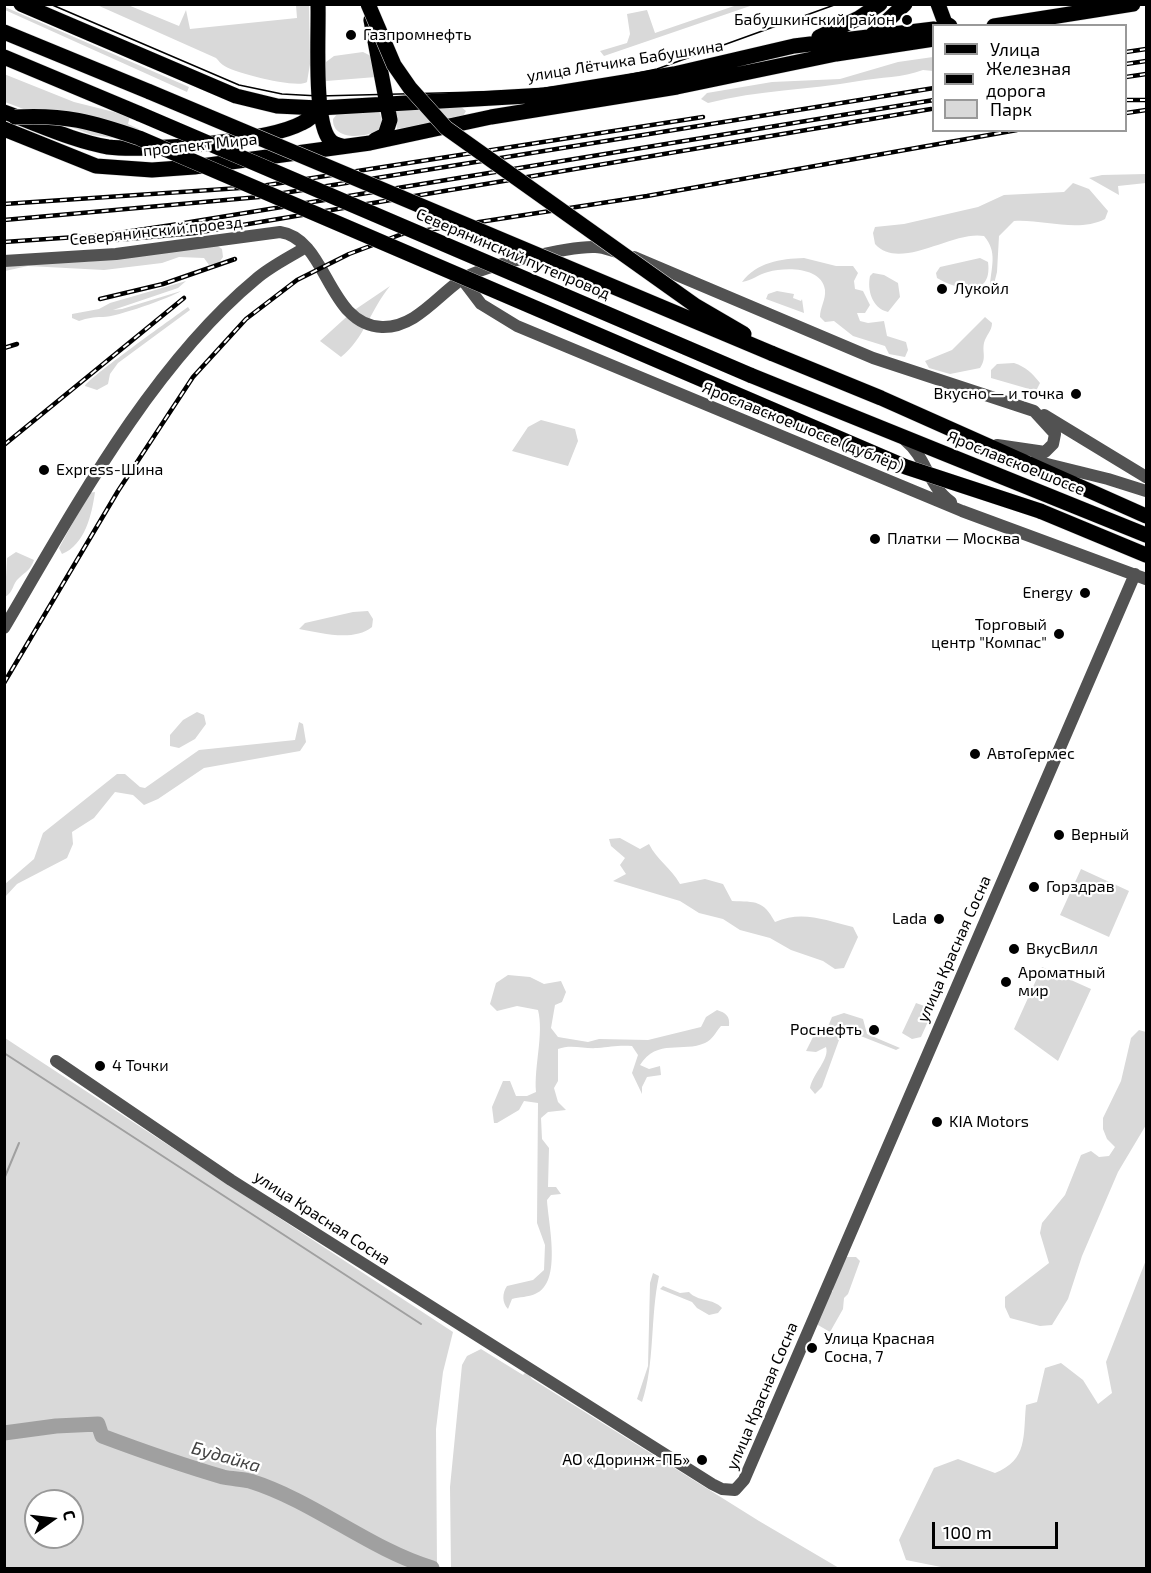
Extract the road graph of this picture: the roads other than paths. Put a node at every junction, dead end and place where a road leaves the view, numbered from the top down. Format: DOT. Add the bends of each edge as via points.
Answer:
graph roads {
  1 [pos="21,4"];
  2 [pos="318,4"];
  3 [pos="368,4"];
  4 [pos="880,4"];
  5 [pos="905,4"];
  6 [pos="938,4"];
  7 [pos="1133,4"];
  8 [pos="947,24"];
  9 [pos="1007,24"];
  10 [pos="932,29"];
  11 [pos="4,32"];
  12 [pos="872,35"];
  13 [pos="932,39"];
  14 [pos="794,46"];
  15 [pos="836,54"];
  16 [pos="4,57"];
  17 [pos="4,64"];
  18 [pos="40,72"];
  19 [pos="385,102"];
  20 [pos="319,108"];
  21 [pos="4,112"];
  22 [pos="4,119"];
  23 [pos="4,129"];
  24 [pos="370,142"];
  25 [pos="342,146"];
  26 [pos="306,247"];
  27 [pos="4,261"];
  28 [pos="458,282"];
  29 [pos="771,353"];
  30 [pos="881,398"];
  31 [pos="1034,411"];
  32 [pos="873,424"];
  33 [pos="897,434"];
  34 [pos="984,443"];
  35 [pos="1009,455"];
  36 [pos="1146,477"];
  37 [pos="1146,491"];
  38 [pos="962,511"];
  39 [pos="1146,516"];
  40 [pos="1146,535"];
  41 [pos="1146,555"];
  42 [pos="1141,577"];
  43 [pos="4,628"];
  44 [pos="56,1061"];
  1 -- 20 [label="main road, улица Лётчика Бабушкина" via="236,96 277,106"];
  2 -- 20 [label="main road"];
  3 -- 19 [label="main road"];
  3 -- 29 [label="main road, bridge" via="394,65 446,128 696,306"];
  4 -- 14 [label="main road" via="830,32"];
  5 -- 12 [label="main road"];
  6 -- 8 [label="main road"];
  7 -- 9 [label="main road"];
  10 -- 12 [label="main road, улица Лётчика Бабушкина"];
  11 -- 29 [label="main road, Северянинский путепровод, bridge"];
  12 -- 14 [label="main road, улица Лётчика Бабушкина"];
  12 -- 15 [label="main road"];
  13 -- 15 [label="main road, улица Лётчика Бабушкина"];
  14 -- 19 [label="main road, улица Лётчика Бабушкина" via="674,74 545,95"];
  15 -- 24 [label="main road, улица Лётчика Бабушкина"];
  16 -- 18 [label="main road"];
  17 -- 18 [label="main road"];
  18 -- 32 [label="main road, Северянинский путепровод, bridge"];
  19 -- 20 [label="main road, улица Лётчика Бабушкина"];
  19 -- 24 [label="main road" via="389,128 385,135"];
  20 -- 21 [label="main road" via="305,122 274,133 134,148 88,142"];
  20 -- 25 [label="main road" via="331,142"];
  22 -- 41 [label="main road, bridge" via="42,115 72,118 139,138 906,467 1040,511"];
  23 -- 25 [label="main road, проспект Мира" via="79,160 113,168 152,170"];
  24 -- 25 [label="main road, проспект Мира"];
  26 -- 27 [label="street, Северянинский проезд" via="289,233 280,232 116,254"];
  26 -- 28 [label="street" via="347,310 373,326 403,323 435,303"];
  26 -- 43 [label="street" via="258,277 229,303 159,384 88,488"];
  28 -- 31 [label="street" via="478,272 564,250 595,247 615,251 873,358"];
  28 -- 38 [label="street, Ярославское шоссе (дублёр)" via="482,304 517,326"];
  29 -- 30 [label="main road, Северянинский путепровод"];
  30 -- 34 [label="main road, Ярославское шоссе"];
  31 -- 34 [label="street" via="1054,434 1053,444 1045,452"];
  31 -- 36 [label="street" via="1086,438"];
  32 -- 33 [label="main road, Ярославское шоссе"];
  33 -- 38 [label="street" via="922,459 938,491"];
  33 -- 40 [label="main road, Ярославское шоссе"];
  34 -- 35 [label="main road, Ярославское шоссе"];
  35 -- 37 [label="street"];
  35 -- 39 [label="main road, Ярославское шоссе"];
  38 -- 42 [label="street, Ярославское шоссе (дублёр)"];
  42 -- 44 [label="street, улица Красная Сосна" via="868,1188 744,1480 735,1490 712,1484 433,1309 231,1180"];
}
